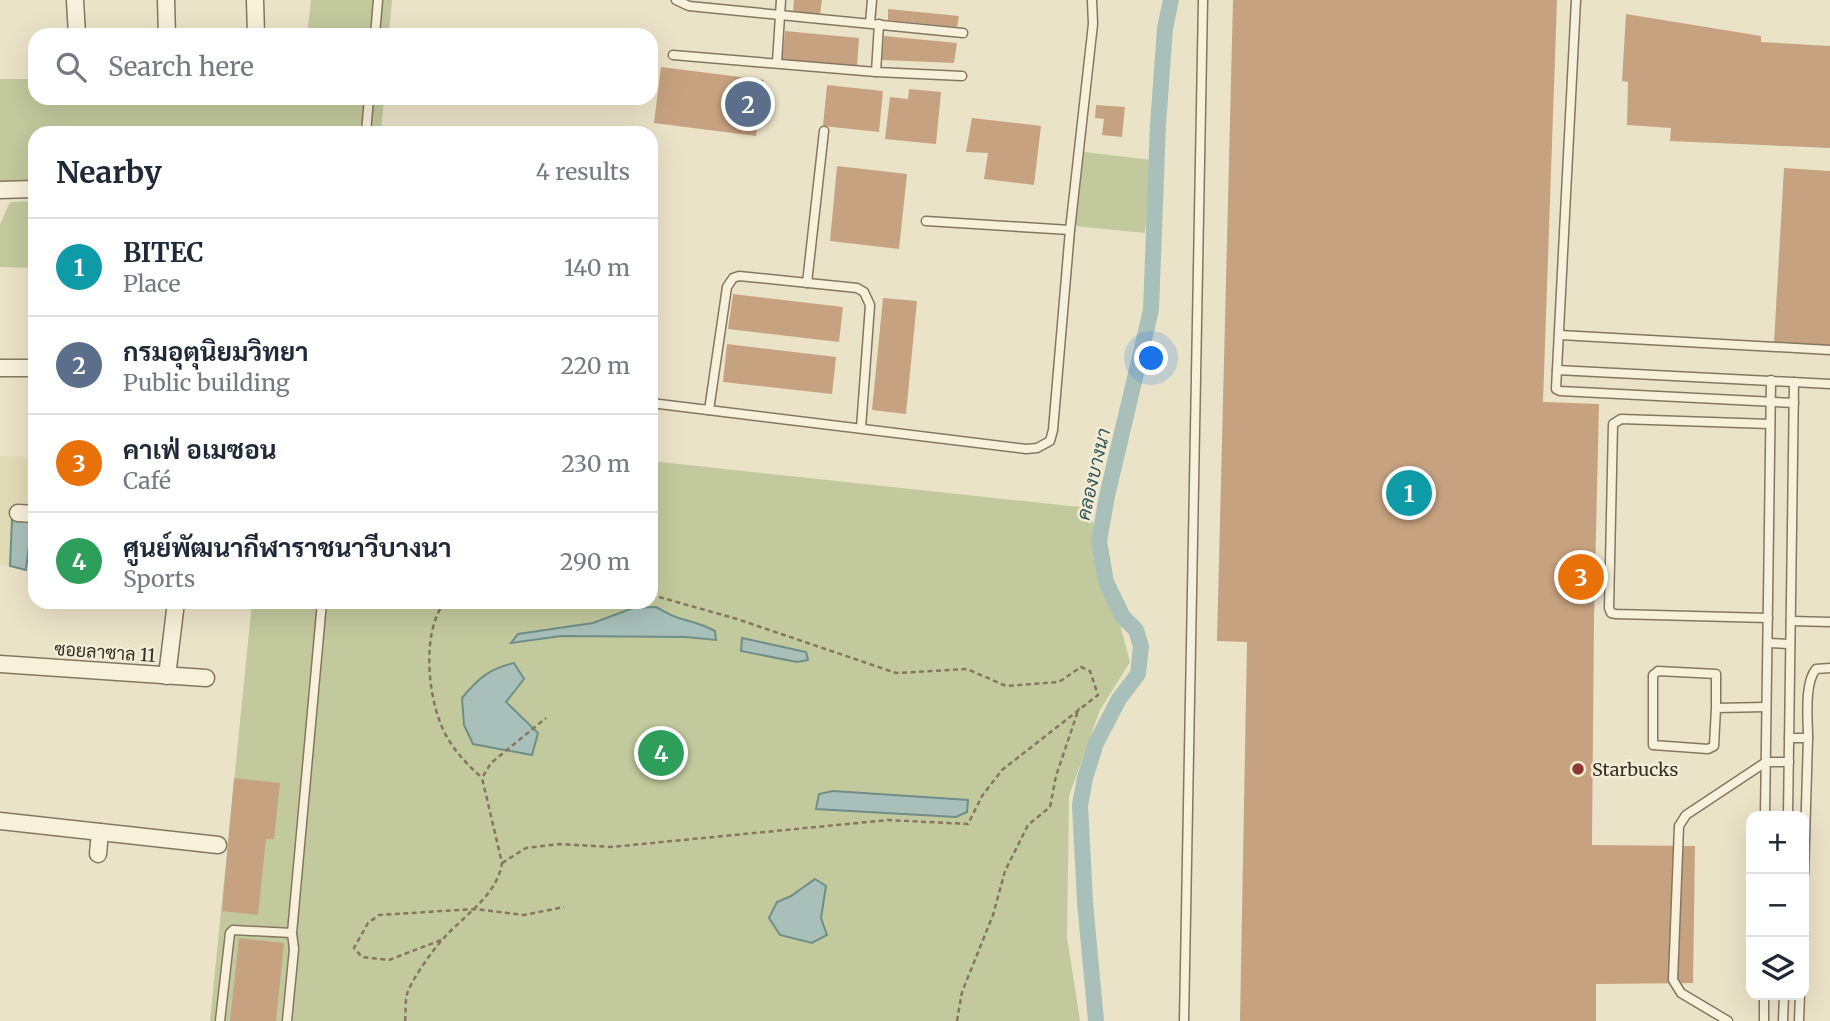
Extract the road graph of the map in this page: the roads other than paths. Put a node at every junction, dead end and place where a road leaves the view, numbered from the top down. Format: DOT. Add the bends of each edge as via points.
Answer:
graph roads {
  1 [pos="75,0"];
  2 [pos="166,0"];
  3 [pos="255,0"];
  4 [pos="378,0"];
  5 [pos="676,0"];
  6 [pos="780,0"];
  7 [pos="872,0"];
  8 [pos="1092,0"];
  9 [pos="1203,0"];
  10 [pos="1576,0"];
  11 [pos="779,15"];
  12 [pos="874,24"];
  13 [pos="77,28"];
  14 [pos="167,28"];
  15 [pos="256,28"];
  16 [pos="376,28"];
  17 [pos="963,33"];
  18 [pos="673,55"];
  19 [pos="777,62"];
  20 [pos="876,72"];
  21 [pos="962,76"];
  22 [pos="368,105"];
  23 [pos="367,126"];
  24 [pos="824,131"];
  25 [pos="0,190"];
  26 [pos="28,190"];
  27 [pos="926,221"];
  28 [pos="1070,230"];
  29 [pos="807,283"];
  30 [pos="1560,335"];
  31 [pos="1830,351"];
  32 [pos="0,368"];
  33 [pos="28,368"];
  34 [pos="1558,370"];
  35 [pos="1771,380"];
  36 [pos="1794,382"];
  37 [pos="1830,384"];
  38 [pos="1771,402"];
  39 [pos="1794,403"];
  40 [pos="658,404"];
  41 [pos="709,410"];
  42 [pos="1770,425"];
  43 [pos="861,428"];
  44 [pos="18,513"];
  45 [pos="28,514"];
  46 [pos="175,609"];
  47 [pos="321,609"];
  48 [pos="1768,618"];
  49 [pos="1791,621"];
  50 [pos="1830,622"];
  51 [pos="1768,643"];
  52 [pos="1790,644"];
  53 [pos="0,664"];
  54 [pos="1830,668"];
  55 [pos="167,676"];
  56 [pos="206,678"];
  57 [pos="1716,708"];
  58 [pos="1766,708"];
  59 [pos="1789,737"];
  60 [pos="1808,738"];
  61 [pos="1766,762"];
  62 [pos="1789,762"];
  63 [pos="1765,811"];
  64 [pos="1788,811"];
  65 [pos="1806,811"];
  66 [pos="0,821"];
  67 [pos="100,832"];
  68 [pos="218,845"];
  69 [pos="98,854"];
  70 [pos="292,933"];
  71 [pos="1764,1000"];
  72 [pos="1784,1000"];
  73 [pos="1800,1000"];
  74 [pos="220,1021"];
  75 [pos="286,1021"];
  76 [pos="1184,1021"];
  77 [pos="1728,1021"];
  78 [pos="1764,1021"];
  79 [pos="1783,1021"];
  80 [pos="1799,1021"];
  1 -- 13 [label="street"];
  2 -- 14 [label="street"];
  3 -- 15 [label="street"];
  4 -- 16 [label="lane"];
  5 -- 11 [label="lane" via="689,6"];
  6 -- 11 [label="lane"];
  7 -- 12 [label="lane"];
  8 -- 28 [label="lane"];
  9 -- 76 [label="lane"];
  10 -- 30 [label="lane"];
  11 -- 12 [label="lane"];
  11 -- 19 [label="lane"];
  12 -- 17 [label="lane"];
  12 -- 20 [label="lane"];
  18 -- 19 [label="lane"];
  19 -- 20 [label="lane"];
  20 -- 21 [label="lane"];
  22 -- 23 [label="lane"];
  24 -- 29 [label="lane"];
  25 -- 26 [label="street"];
  27 -- 28 [label="lane"];
  28 -- 43 [label="lane" via="1050,440 1026,449"];
  29 -- 41 [label="lane" via="738,276 729,281"];
  29 -- 43 [label="lane" via="857,288 870,304"];
  30 -- 31 [label="lane"];
  30 -- 34 [label="lane"];
  32 -- 33 [label="street"];
  34 -- 35 [label="lane"];
  34 -- 38 [label="lane" via="1556,389 1560,391"];
  35 -- 36 [label="lane"];
  35 -- 38 [label="lane"];
  36 -- 37 [label="lane"];
  36 -- 39 [label="lane"];
  38 -- 39 [label="lane"];
  38 -- 42 [label="lane"];
  39 -- 49 [label="lane"];
  40 -- 41 [label="lane"];
  41 -- 43 [label="lane"];
  42 -- 48 [label="lane"];
  42 -- 48 [label="lane" via="1621,419 1613,424 1609,608 1616,614"];
  44 -- 45 [label="street"];
  46 -- 55 [label="street"];
  47 -- 70 [label="lane"];
  48 -- 51 [label="lane"];
  49 -- 50 [label="lane"];
  49 -- 52 [label="lane"];
  51 -- 52 [label="lane"];
  51 -- 58 [label="lane"];
  52 -- 59 [label="lane"];
  53 -- 55 [label="street, ซอยลาซาล 11"];
  54 -- 60 [label="lane" via="1811,674"];
  55 -- 56 [label="street, ซอยลาซาล 11"];
  57 -- 57 [label="lane" via="1716,674 1655,673 1653,745 1714,746"];
  57 -- 58 [label="lane"];
  58 -- 61 [label="lane"];
  59 -- 60 [label="lane"];
  59 -- 62 [label="lane"];
  60 -- 65 [label="lane"];
  61 -- 62 [label="lane"];
  61 -- 63 [label="lane"];
  61 -- 77 [label="lane" via="1686,815 1679,826 1673,980 1681,993"];
  62 -- 64 [label="lane"];
  66 -- 67 [label="street"];
  67 -- 68 [label="street"];
  67 -- 69 [label="street"];
  70 -- 74 [label="lane" via="230,933"];
  70 -- 75 [label="lane"];
  71 -- 78 [label="lane"];
  72 -- 79 [label="lane"];
  73 -- 80 [label="lane"];
}
